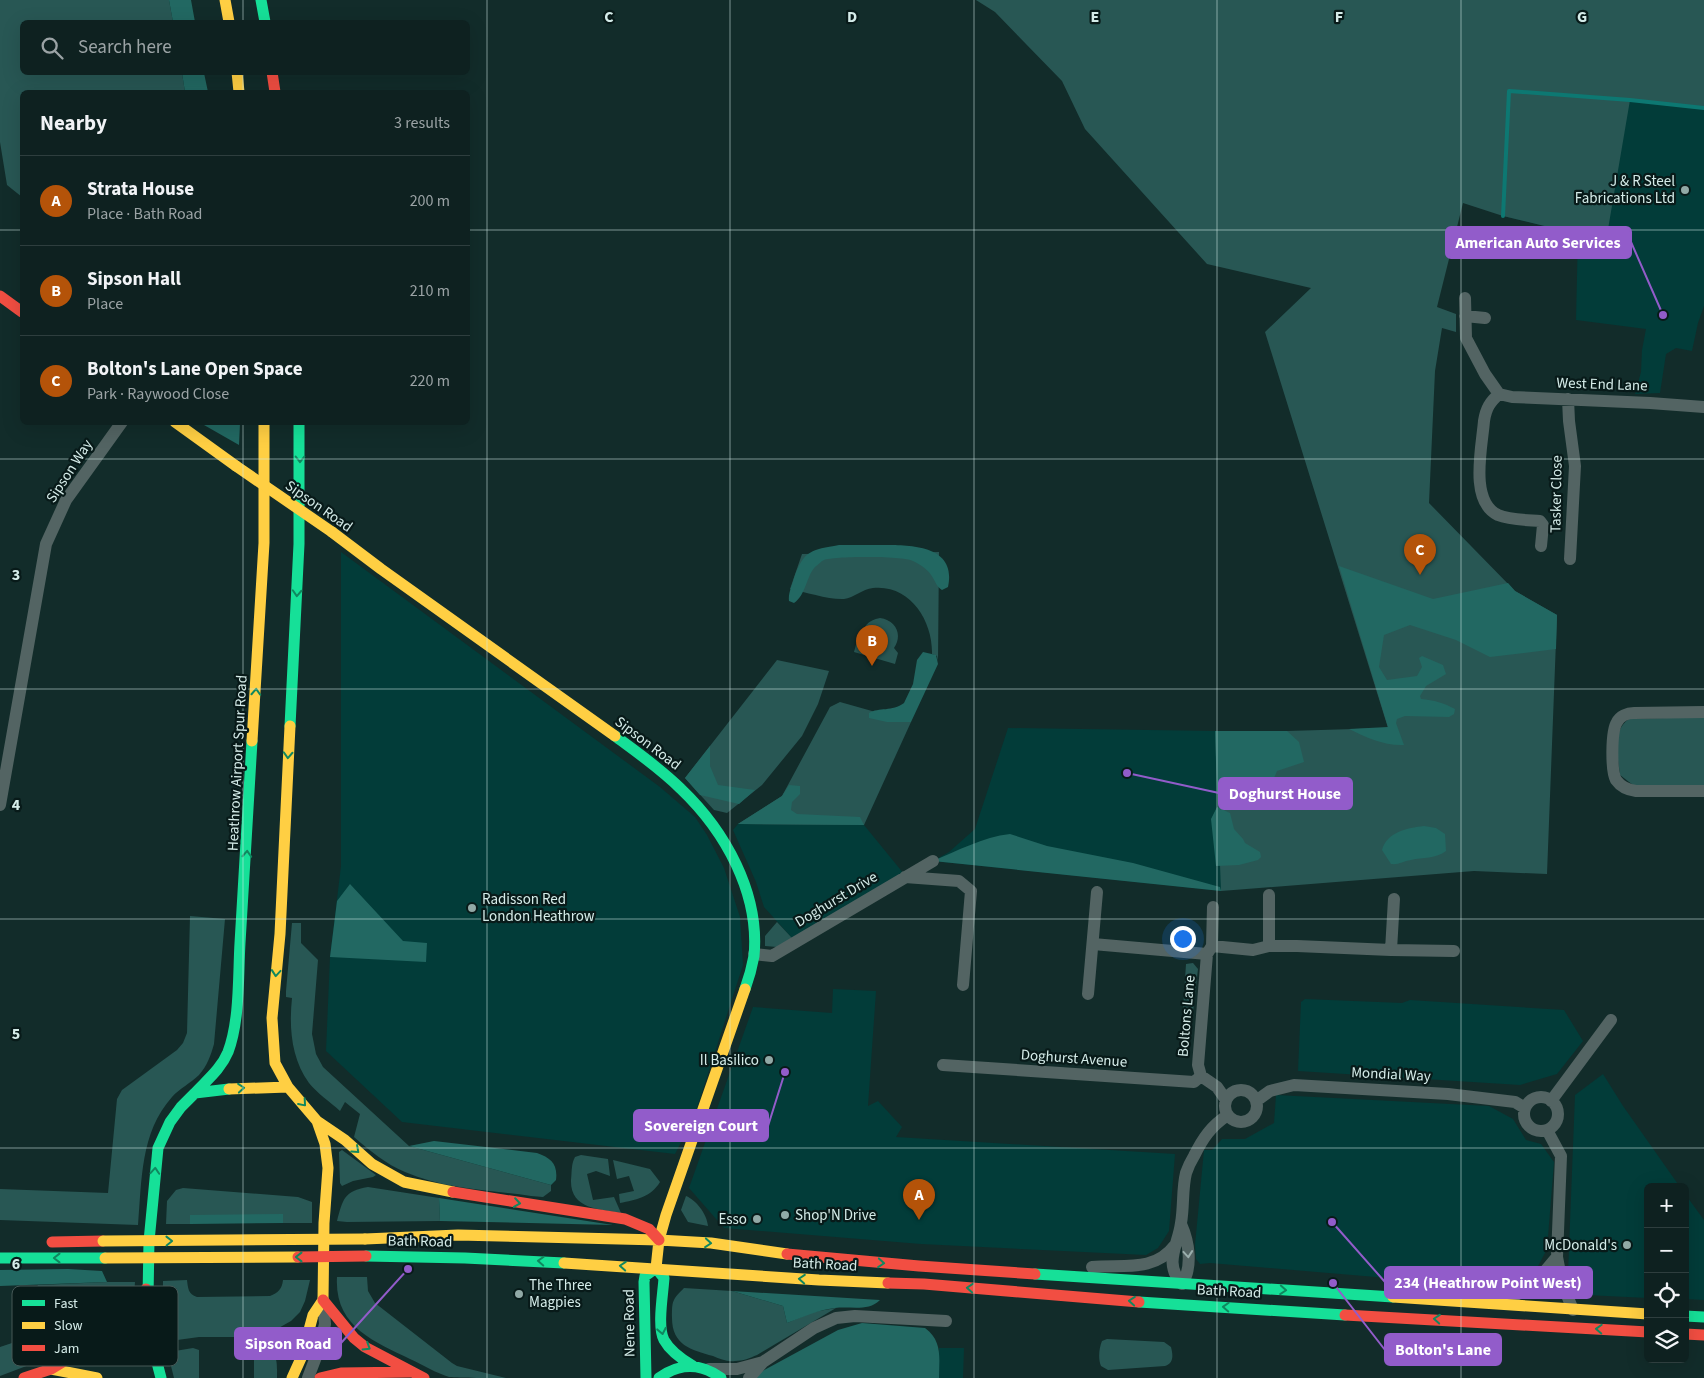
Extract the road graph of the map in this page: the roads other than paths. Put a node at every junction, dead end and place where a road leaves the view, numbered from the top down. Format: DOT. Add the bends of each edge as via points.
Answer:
graph roads {
  1 [pos="225,0"];
  2 [pos="261,0"];
  3 [pos="229,20"];
  4 [pos="265,20"];
  5 [pos="237,75"];
  6 [pos="272,75"];
  7 [pos="239,90"];
  8 [pos="275,90"];
  9 [pos="0,296"];
  10 [pos="1465,298"];
  11 [pos="20,311"];
  12 [pos="1465,316"];
  13 [pos="1484,318"];
  14 [pos="1499,394"];
  15 [pos="1568,400"];
  16 [pos="1704,407"];
  17 [pos="120,425"];
  18 [pos="179,425"];
  19 [pos="264,425"];
  20 [pos="300,425"];
  21 [pos="1541,546"];
  22 [pos="1570,559"];
  23 [pos="1704,712"];
  24 [pos="1704,790"];
  25 [pos="0,804"];
  26 [pos="932,861"];
  27 [pos="905,877"];
  28 [pos="1098,892"];
  29 [pos="1269,895"];
  30 [pos="1394,899"];
  31 [pos="1214,907"];
  32 [pos="1093,944"];
  33 [pos="1269,946"];
  34 [pos="1210,950"];
  35 [pos="1391,950"];
  36 [pos="1454,951"];
  37 [pos="754,954"];
  38 [pos="963,985"];
  39 [pos="1088,994"];
  40 [pos="1610,1020"];
  41 [pos="943,1065"];
  42 [pos="1201,1076"];
  43 [pos="288,1087"];
  44 [pos="195,1093"];
  45 [pos="1226,1100"];
  46 [pos="1256,1101"];
  47 [pos="1551,1101"];
  48 [pos="1525,1108"];
  49 [pos="1228,1115"];
  50 [pos="317,1120"];
  51 [pos="1547,1130"];
  52 [pos="1181,1224"];
  53 [pos="659,1240"];
  54 [pos="37,1242"];
  55 [pos="1175,1245"];
  56 [pos="1557,1257"];
  57 [pos="0,1258"];
  58 [pos="656,1268"];
  59 [pos="1045,1274"];
  60 [pos="1182,1284"];
  61 [pos="147,1286"];
  62 [pos="323,1300"];
  63 [pos="1180,1305"];
  64 [pos="1500,1305"];
  65 [pos="1573,1310"];
  66 [pos="1644,1314"];
  67 [pos="1689,1316"];
  68 [pos="1704,1317"];
  69 [pos="946,1321"];
  70 [pos="1644,1332"];
  71 [pos="1689,1334"];
  72 [pos="1704,1335"];
  73 [pos="763,1362"];
  74 [pos="56,1366"];
  75 [pos="157,1366"];
  76 [pos="693,1366"];
  77 [pos="51,1369"];
  78 [pos="709,1369"];
  79 [pos="411,1372"];
  80 [pos="24,1378"];
  81 [pos="97,1378"];
  82 [pos="161,1378"];
  83 [pos="292,1378"];
  84 [pos="308,1378"];
  85 [pos="320,1378"];
  86 [pos="424,1378"];
  87 [pos="646,1378"];
  88 [pos="658,1378"];
  89 [pos="721,1378"];
  90 [pos="749,1378"];
  1 -- 3 [label="main road"];
  2 -- 4 [label="main road"];
  5 -- 7 [label="main road"];
  6 -- 8 [label="main road"];
  9 -- 11 [label="main road"];
  10 -- 12 [label="street"];
  12 -- 13 [label="street"];
  12 -- 14 [label="street" via="1465,335"];
  14 -- 15 [label="street, West End Lane"];
  14 -- 21 [label="street" via="1486,410 1479,486 1489,508 1499,515 1540,521 1543,525"];
  15 -- 16 [label="street, West End Lane"];
  15 -- 22 [label="street, Tasker Close" via="1575,466"];
  17 -- 25 [label="street, Sipson Way" via="66,500 46,544"];
  18 -- 37 [label="main road, Sipson Road, bridge" via="651,762 684,789 717,828 732,855 749,898 755,927"];
  44 -- 19 [label="main road, Heathrow Airport Spur Road, one-way" via="225,1058 233,1029 238,984 264,543"];
  20 -- 43 [label="main road, one-way" via="298,554 280,928 272,1018 275,1064"];
  23 -- 24 [label="street" via="1625,715 1617,721 1614,731 1613,766 1615,778 1628,790"];
  26 -- 27 [label="street, Doghurst Drive"];
  27 -- 37 [label="street, Doghurst Drive" via="772,956"];
  27 -- 38 [label="street" via="959,881 971,891"];
  28 -- 32 [label="street"];
  29 -- 33 [label="street"];
  30 -- 35 [label="street"];
  31 -- 34 [label="street, Boltons Lane"];
  32 -- 34 [label="street"];
  32 -- 39 [label="street"];
  33 -- 34 [label="street" via="1253,950"];
  33 -- 35 [label="street"];
  34 -- 42 [label="street, Boltons Lane" via="1198,1065"];
  35 -- 36 [label="street"];
  37 -- 53 [label="main road, Sipson Road" via="736,1018"];
  40 -- 47 [label="street"];
  41 -- 42 [label="street, Doghurst Avenue" via="1194,1082"];
  42 -- 45 [label="street, Boltons Lane" via="1217,1087"];
  44 -- 43 [label="main road, one-way" via="233,1088"];
  43 -- 50 [label="main road, one-way"];
  61 -- 44 [label="main road, Heathrow Airport Spur Road, one-way" via="158,1143 175,1112"];
  45 -- 46 [label="street" via="1232,1092 1241,1090 1251,1093"];
  45 -- 49 [label="street"];
  46 -- 48 [label="street, Mondial Way" via="1270,1091 1294,1085 1445,1094 1515,1102"];
  46 -- 49 [label="street" via="1255,1114 1247,1121 1236,1121"];
  47 -- 48 [label="street" via="1536,1098"];
  47 -- 51 [label="street" via="1558,1114 1555,1124"];
  48 -- 51 [label="street" via="1528,1124 1536,1130"];
  49 -- 52 [label="street" via="1202,1139 1186,1172"];
  50 -- 53 [label="main road, one-way" via="372,1164 404,1182 469,1196 625,1219 649,1229"];
  50 -- 62 [label="main road" via="328,1168"];
  51 -- 56 [label="street" via="1561,1156"];
  52 -- 55 [label="street"];
  52 -- 60 [label="street, one-way" via="1186,1234 1188,1264 1188,1273"];
  54 -- 53 [label="main road, Bath Road, one-way, bridge" via="458,1235"];
  53 -- 58 [label="main road, Sipson Road"];
  53 -- 59 [label="main road, Bath Road, one-way" via="711,1243 798,1256"];
  55 -- 59 [label="street, Bath Road" via="1168,1254 1148,1264"];
  55 -- 60 [label="street" via="1172,1267"];
  56 -- 64 [label="street" via="1535,1283"];
  56 -- 65 [label="street" via="1562,1283"];
  58 -- 57 [label="main road, Bath Road, one-way, bridge" via="475,1258 366,1256"];
  63 -- 58 [label="main road, Bath Road, one-way" via="924,1284"];
  58 -- 76 [label="main road, one-way" via="664,1278 661,1327 664,1340 682,1360"];
  58 -- 87 [label="main road, Nene Road" via="645,1276 644,1282"];
  59 -- 60 [label="main road, Bath Road"];
  60 -- 63 [label="street"];
  60 -- 64 [label="main road, Bath Road, one-way"];
  62 -- 79 [label="main road, one-way" via="354,1338"];
  62 -- 83 [label="main road" via="313,1315 302,1356"];
  62 -- 84 [label="street" via="325,1324"];
  70 -- 63 [label="main road, Bath Road, one-way"];
  64 -- 65 [label="main road, Bath Road"];
  65 -- 66 [label="main road, Bath Road"];
  67 -- 68 [label="main road"];
  69 -- 73 [label="street" via="855,1316 836,1318 814,1328"];
  71 -- 72 [label="main road"];
  73 -- 78 [label="street" via="737,1369"];
  73 -- 90 [label="street"];
  74 -- 77 [label="main road"];
  75 -- 82 [label="main road"];
  76 -- 78 [label="main road"];
  76 -- 88 [label="main road" via="670,1370"];
  77 -- 80 [label="main road"];
  77 -- 81 [label="main road"];
  78 -- 89 [label="main road"];
  79 -- 85 [label="main road" via="341,1373"];
  79 -- 86 [label="main road"];
}
